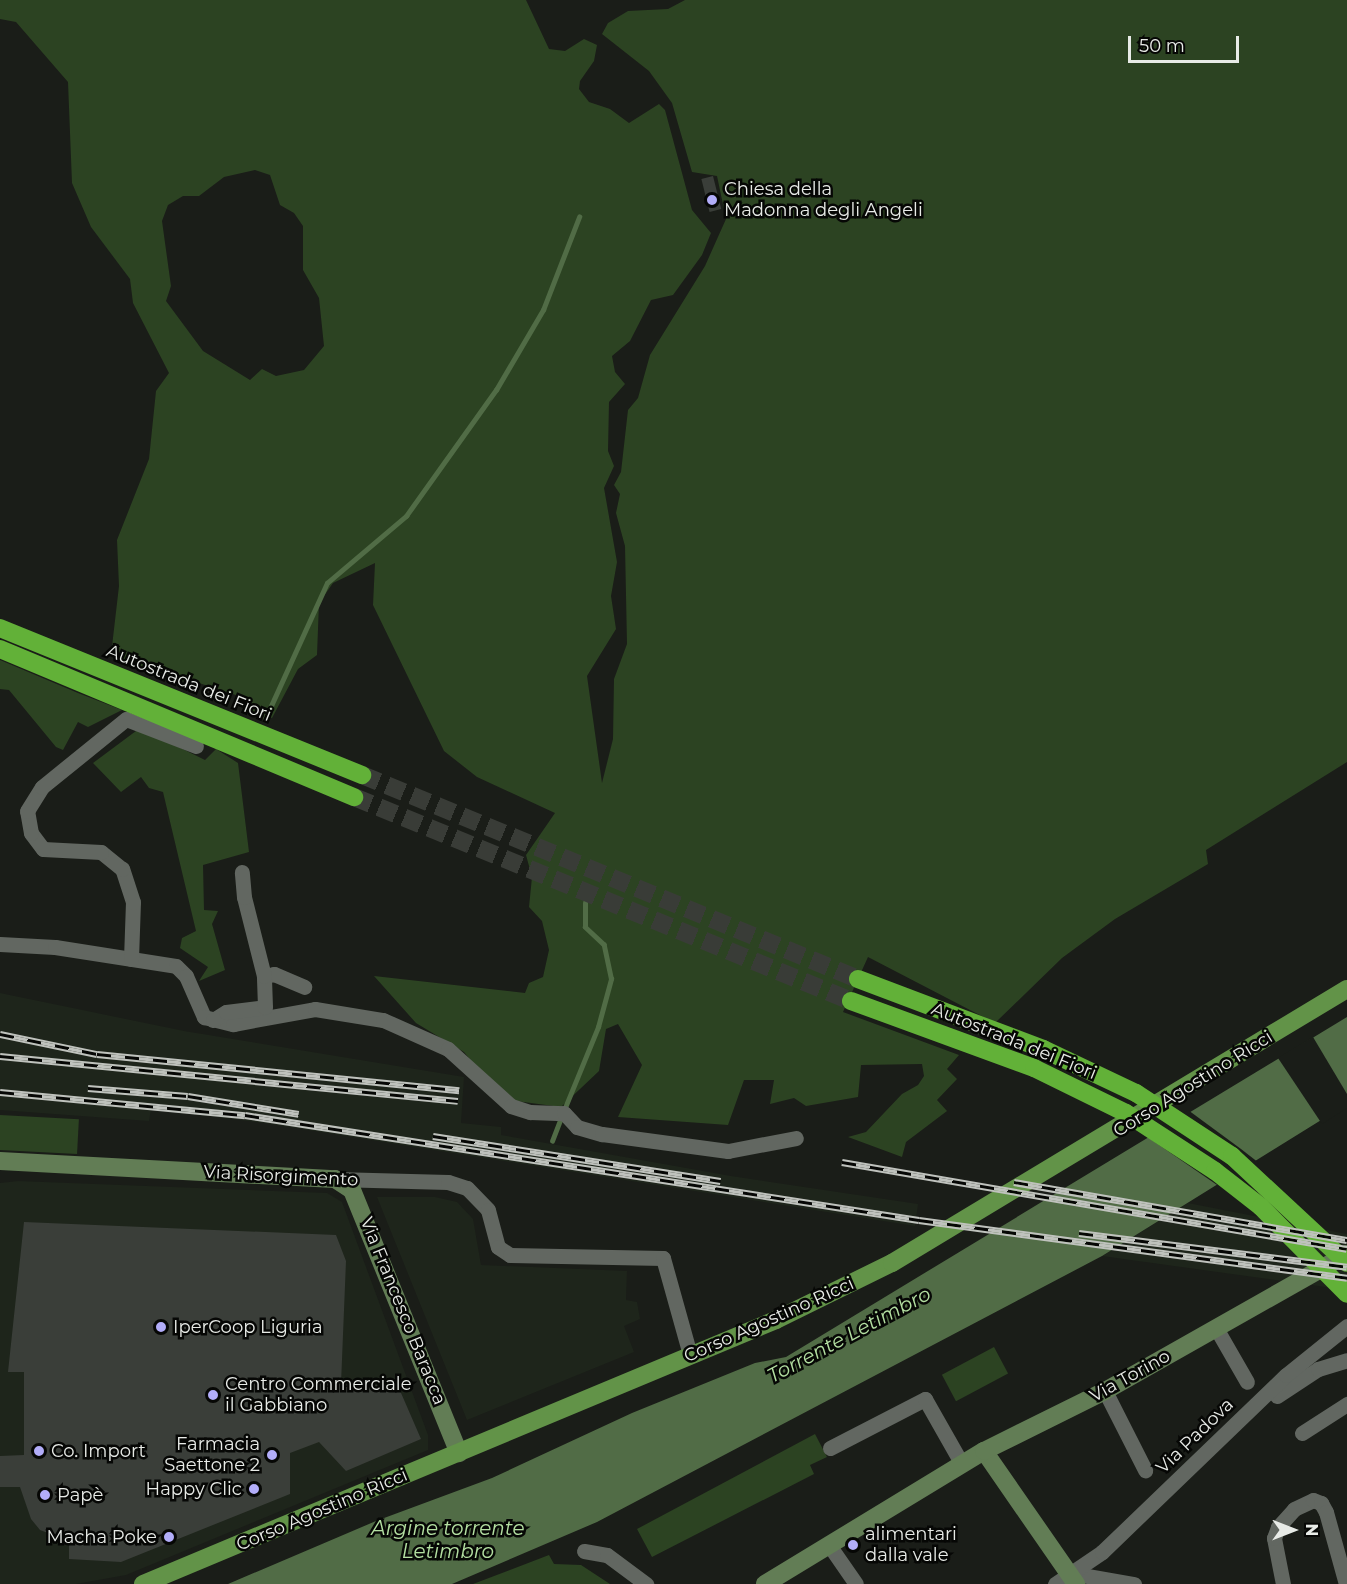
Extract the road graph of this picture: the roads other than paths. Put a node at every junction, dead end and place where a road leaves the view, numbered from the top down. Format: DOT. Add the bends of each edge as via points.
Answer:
graph roads {
  1 [pos="0,628"];
  2 [pos="0,649"];
  3 [pos="196,746"];
  4 [pos="362,775"];
  5 [pos="354,797"];
  6 [pos="242,872"];
  7 [pos="0,944"];
  8 [pos="131,958"];
  9 [pos="264,976"];
  10 [pos="858,979"];
  11 [pos="304,987"];
  12 [pos="1347,989"];
  13 [pos="851,1001"];
  14 [pos="213,1020"];
  15 [pos="796,1138"];
  16 [pos="0,1161"];
  17 [pos="19,1163"];
  18 [pos="0,1168"];
  19 [pos="334,1179"];
  20 [pos="1347,1254"];
  21 [pos="1347,1263"];
  22 [pos="1347,1294"];
  23 [pos="1347,1326"];
  24 [pos="1216,1328"];
  25 [pos="690,1355"];
  26 [pos="1347,1360"];
  27 [pos="1247,1382"];
  28 [pos="1105,1391"];
  29 [pos="1260,1401"];
  30 [pos="1347,1404"];
  31 [pos="1302,1433"];
  32 [pos="830,1448"];
  33 [pos="984,1451"];
  34 [pos="459,1453"];
  35 [pos="962,1464"];
  36 [pos="1145,1470"];
  37 [pos="829,1545"];
  38 [pos="584,1551"];
  39 [pos="1067,1580"];
  40 [pos="149,1582"];
  41 [pos="133,1584"];
  42 [pos="646,1584"];
  43 [pos="765,1584"];
  44 [pos="856,1584"];
  45 [pos="1134,1584"];
  46 [pos="1283,1584"];
  47 [pos="1346,1584"];
  1 -- 4 [label="highway, Autostrada dei Fiori"];
  2 -- 5 [label="highway"];
  3 -- 8 [label="street" via="126,719 42,787 27,811 31,833 43,849 101,852 122,869 133,902"];
  6 -- 9 [label="street" via="244,897"];
  7 -- 8 [label="street"];
  8 -- 14 [label="street" via="176,966 193,989 200,1012"];
  9 -- 11 [label="street" via="274,974"];
  9 -- 14 [label="street" via="265,1007 226,1012"];
  10 -- 21 [label="highway, Autostrada dei Fiori" via="1084,1067 1186,1122 1272,1191"];
  12 -- 25 [label="main road, Corso Agostino Ricci" via="892,1263"];
  13 -- 22 [label="highway, Autostrada dei Fiori" via="1082,1089 1167,1138 1261,1207"];
  14 -- 15 [label="street" via="242,1024 315,1009 383,1020 448,1049 511,1106 530,1112 564,1113 578,1127 602,1134 728,1151"];
  16 -- 17 [label="street, Via Risorgimento"];
  17 -- 18 [label="street, Via Risorgimento"];
  17 -- 19 [label="street, Via Risorgimento"];
  19 -- 25 [label="street, Via Risorgimento" via="436,1181 467,1188 488,1210 501,1252 663,1258"];
  19 -- 34 [label="street, Via Francesco Baracca" via="352,1190 362,1207"];
  20 -- 24 [label="street, Via Torino"];
  23 -- 29 [label="street, Via Padova"];
  24 -- 27 [label="street"];
  24 -- 28 [label="street, Via Torino"];
  25 -- 34 [label="main road, Corso Agostino Ricci"];
  26 -- 29 [label="street" via="1318,1370 1271,1399"];
  28 -- 33 [label="street, Via Torino"];
  28 -- 36 [label="street"];
  29 -- 39 [label="street, Via Padova" via="1102,1552"];
  30 -- 31 [label="street"];
  32 -- 35 [label="street" via="925,1399"];
  33 -- 35 [label="street, Via Torino"];
  33 -- 39 [label="street"];
  34 -- 40 [label="main road, Corso Agostino Ricci"];
  35 -- 37 [label="street, Via Torino"];
  37 -- 43 [label="street, Via Torino"];
  37 -- 44 [label="street"];
  38 -- 42 [label="street" via="607,1555"];
  39 -- 45 [label="street"];
  40 -- 41 [label="main road, Corso Agostino Ricci"];
  46 -- 47 [label="street" via="1274,1538 1294,1509 1313,1500 1321,1503 1326,1512"];
}
